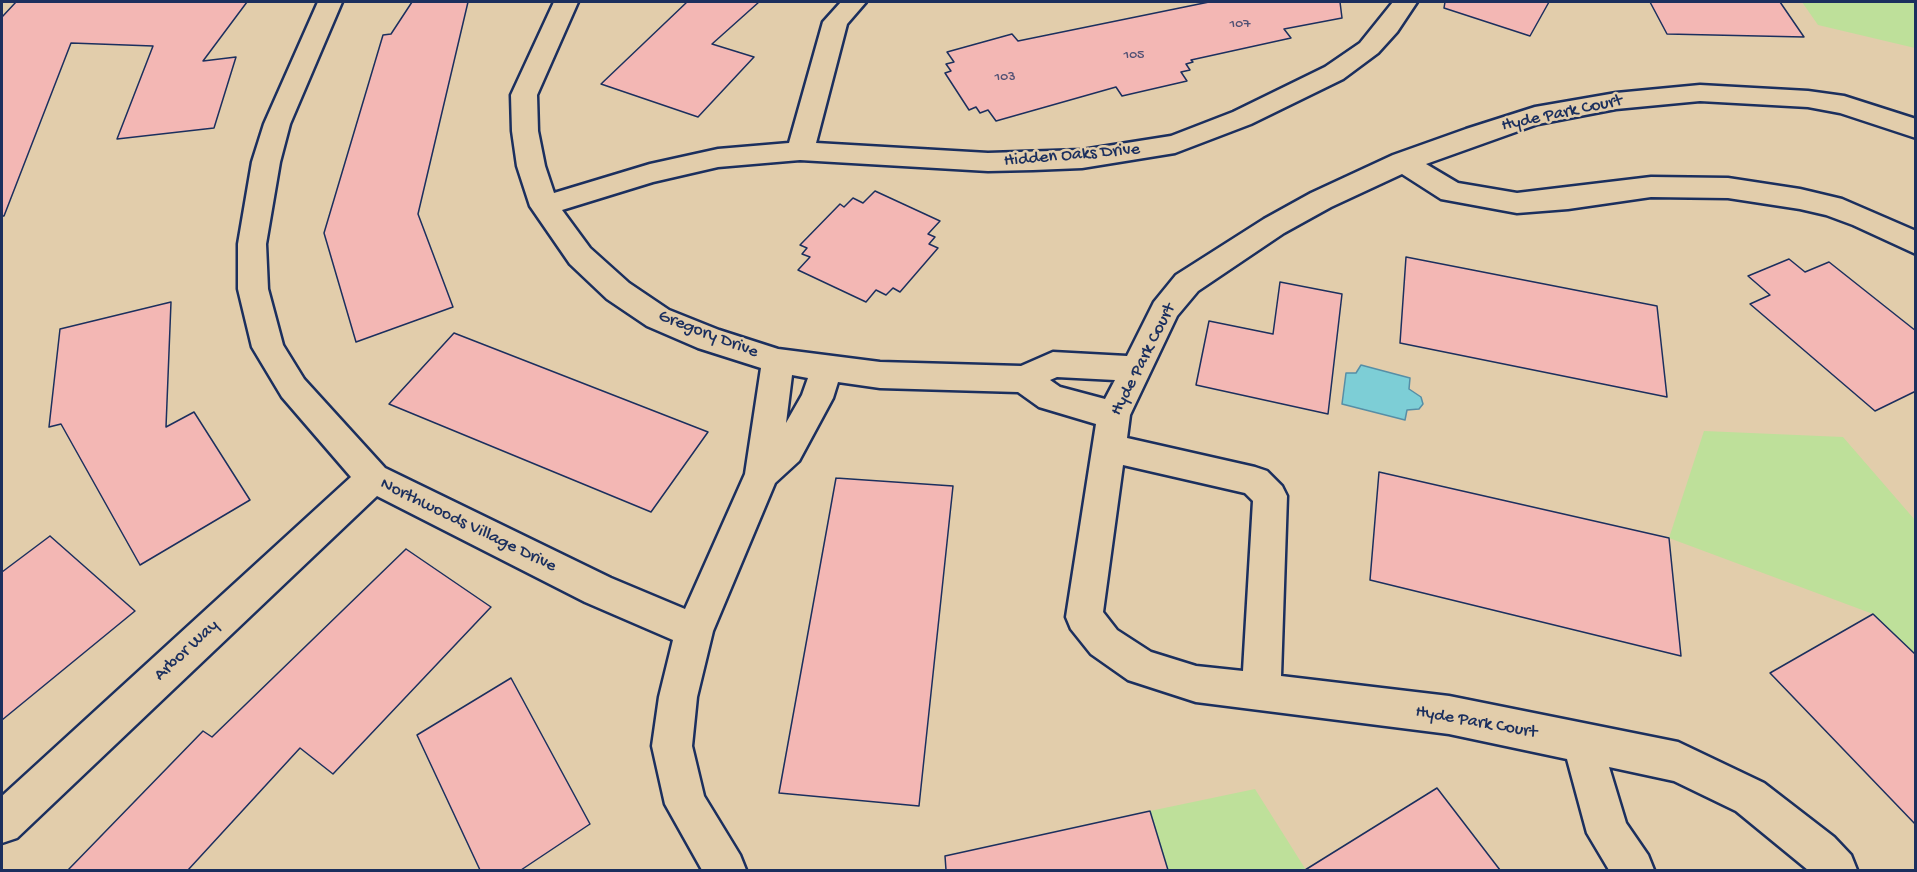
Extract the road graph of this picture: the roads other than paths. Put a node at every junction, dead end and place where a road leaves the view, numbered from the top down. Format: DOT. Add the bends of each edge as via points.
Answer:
graph roads {
  1 [pos="330,2"];
  2 [pos="566,2"];
  3 [pos="854,2"];
  4 [pos="1405,2"];
  5 [pos="1916,129"];
  6 [pos="800,151"];
  7 [pos="1403,162"];
  8 [pos="544,206"];
  9 [pos="1916,244"];
  10 [pos="778,361"];
  11 [pos="827,368"];
  12 [pos="1136,369"];
  13 [pos="1025,379"];
  14 [pos="1114,415"];
  15 [pos="1108,448"];
  16 [pos="762,474"];
  17 [pos="373,478"];
  18 [pos="694,631"];
  19 [pos="1261,693"];
  20 [pos="1582,743"];
  21 [pos="2,823"];
  22 [pos="725,870"];
  23 [pos="1633,870"];
  24 [pos="1836,870"];
  1 -- 17 [label="street, Northwoods Village Drive" via="266,162 252,244 253,289 268,347 293,388"];
  2 -- 8 [label="street, Gregory Drive" via="524,95 531,166"];
  3 -- 6 [label="street" via="835,22"];
  4 -- 6 [label="street, Hidden Oaks Drive" via="1369,48 1334,73 1242,118 1175,144 1082,159 988,162"];
  5 -- 7 [label="street, Hyde Park Court" via="1844,105 1808,99 1700,93 1616,101 1535,116"];
  6 -- 8 [label="street, Hidden Oaks Drive" via="718,158 650,173"];
  7 -- 9 [label="street" via="1451,192 1517,203 1568,200 1651,187 1728,188 1800,199 1853,214"];
  7 -- 12 [label="street, Hyde Park Court" via="1312,205 1186,283 1165,310"];
  8 -- 10 [label="street, Gregory Drive" via="580,256 618,291 648,311 708,339"];
  10 -- 11 [label="street, Gregory Drive"];
  10 -- 16 [label="street"];
  11 -- 13 [label="street, Gregory Drive" via="880,375"];
  11 -- 16 [label="street" via="817,398 787,451"];
  12 -- 13 [label="street, Gregory Drive" via="1053,364"];
  12 -- 14 [label="street, Hyde Park Court"];
  13 -- 14 [label="street" via="1050,398"];
  14 -- 15 [label="street, Hyde Park Court"];
  15 -- 19 [label="street" via="1255,481 1270,496"];
  15 -- 19 [label="street, Hyde Park Court" via="1084,617 1104,642 1141,667 1196,684"];
  16 -- 18 [label="street"];
  17 -- 18 [label="street, Northwoods Village Drive" via="598,590"];
  17 -- 21 [label="street, Arbor Way"];
  18 -- 22 [label="street" via="678,697 672,746 685,804"];
  19 -- 20 [label="street, Hyde Park Court" via="1449,715"];
  20 -- 23 [label="street" via="1608,833"];
  20 -- 24 [label="street, Hyde Park Court" via="1678,762 1750,797"];
}
